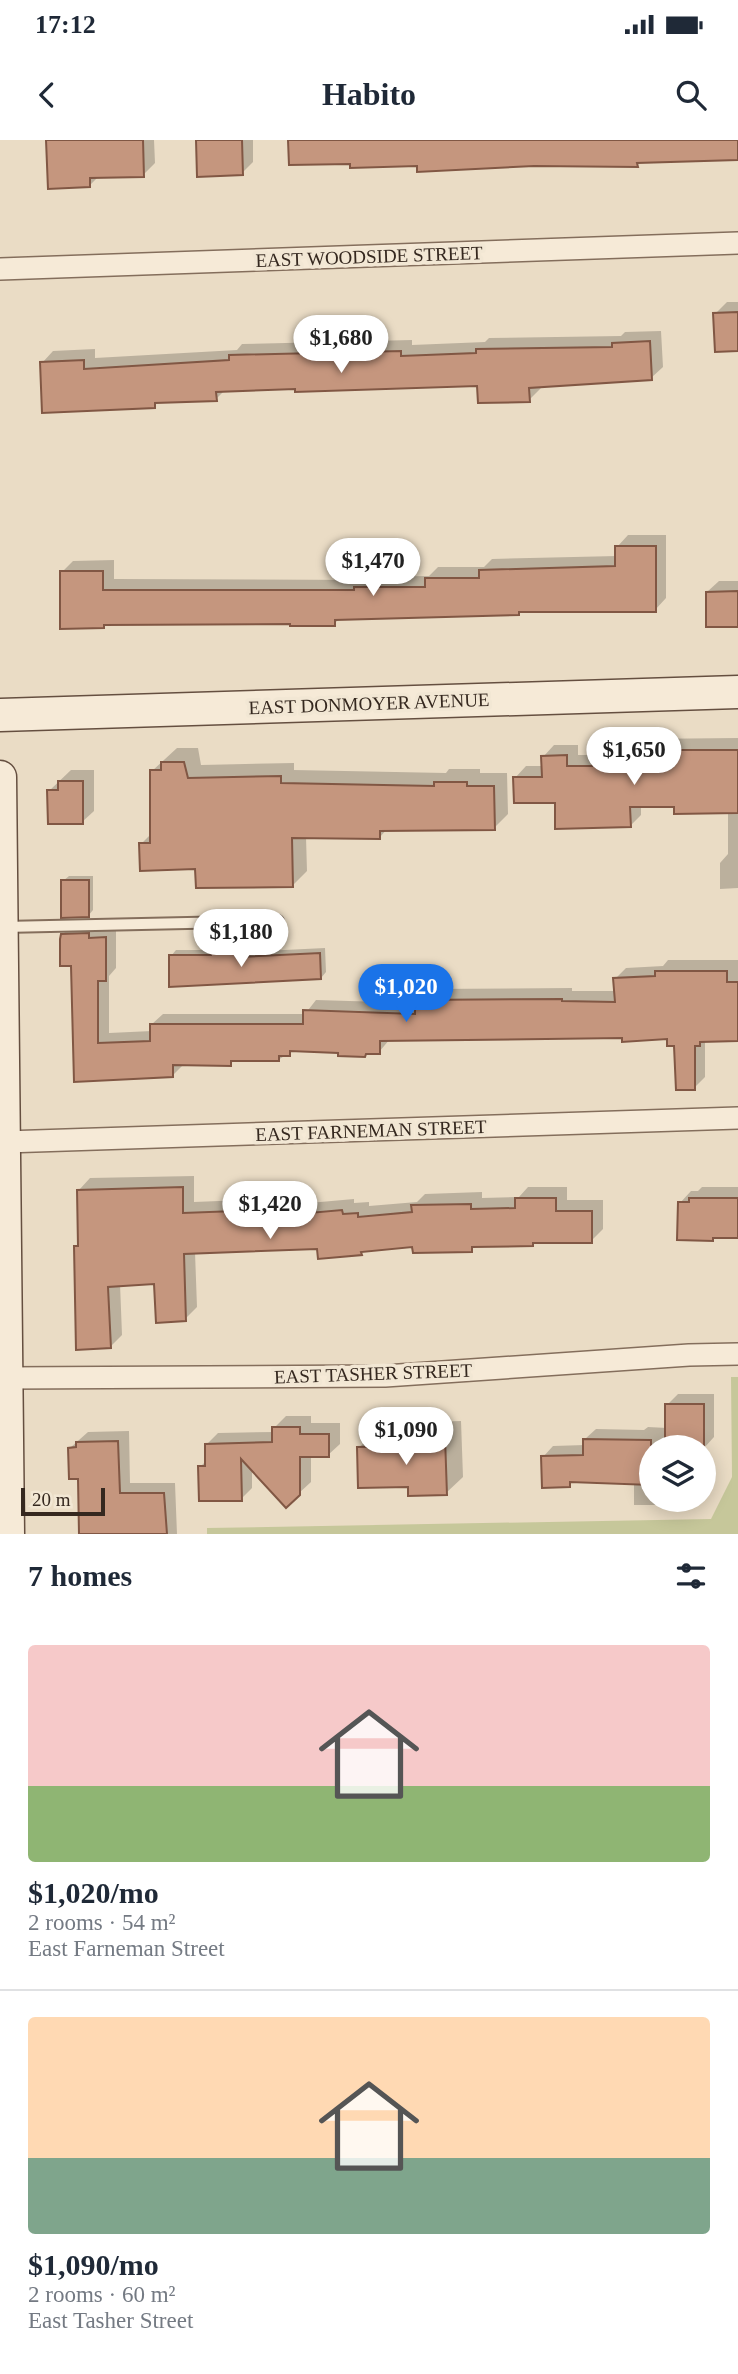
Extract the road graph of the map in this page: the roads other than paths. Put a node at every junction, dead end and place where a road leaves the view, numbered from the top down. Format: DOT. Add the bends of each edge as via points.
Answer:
graph roads {
  1 [pos="738,243"];
  2 [pos="0,269"];
  3 [pos="738,692"];
  4 [pos="0,715"];
  5 [pos="0,776"];
  6 [pos="278,921"];
  7 [pos="3,927"];
  8 [pos="738,1118"];
  9 [pos="5,1142"];
  10 [pos="3,1333"];
  11 [pos="738,1354"];
  12 [pos="7,1378"];
  13 [pos="8,1534"];
  1 -- 2 [label="street, EAST WOODSIDE STREET"];
  3 -- 4 [label="street, EAST DONMOYER AVENUE"];
  5 -- 7 [label="street"];
  6 -- 7 [label="lane"];
  7 -- 9 [label="street"];
  8 -- 9 [label="street, EAST FARNEMAN STREET"];
  9 -- 10 [label="street"];
  10 -- 12 [label="street"];
  11 -- 12 [label="street, EAST TASHER STREET" via="385,1376"];
  12 -- 13 [label="street"];
}
